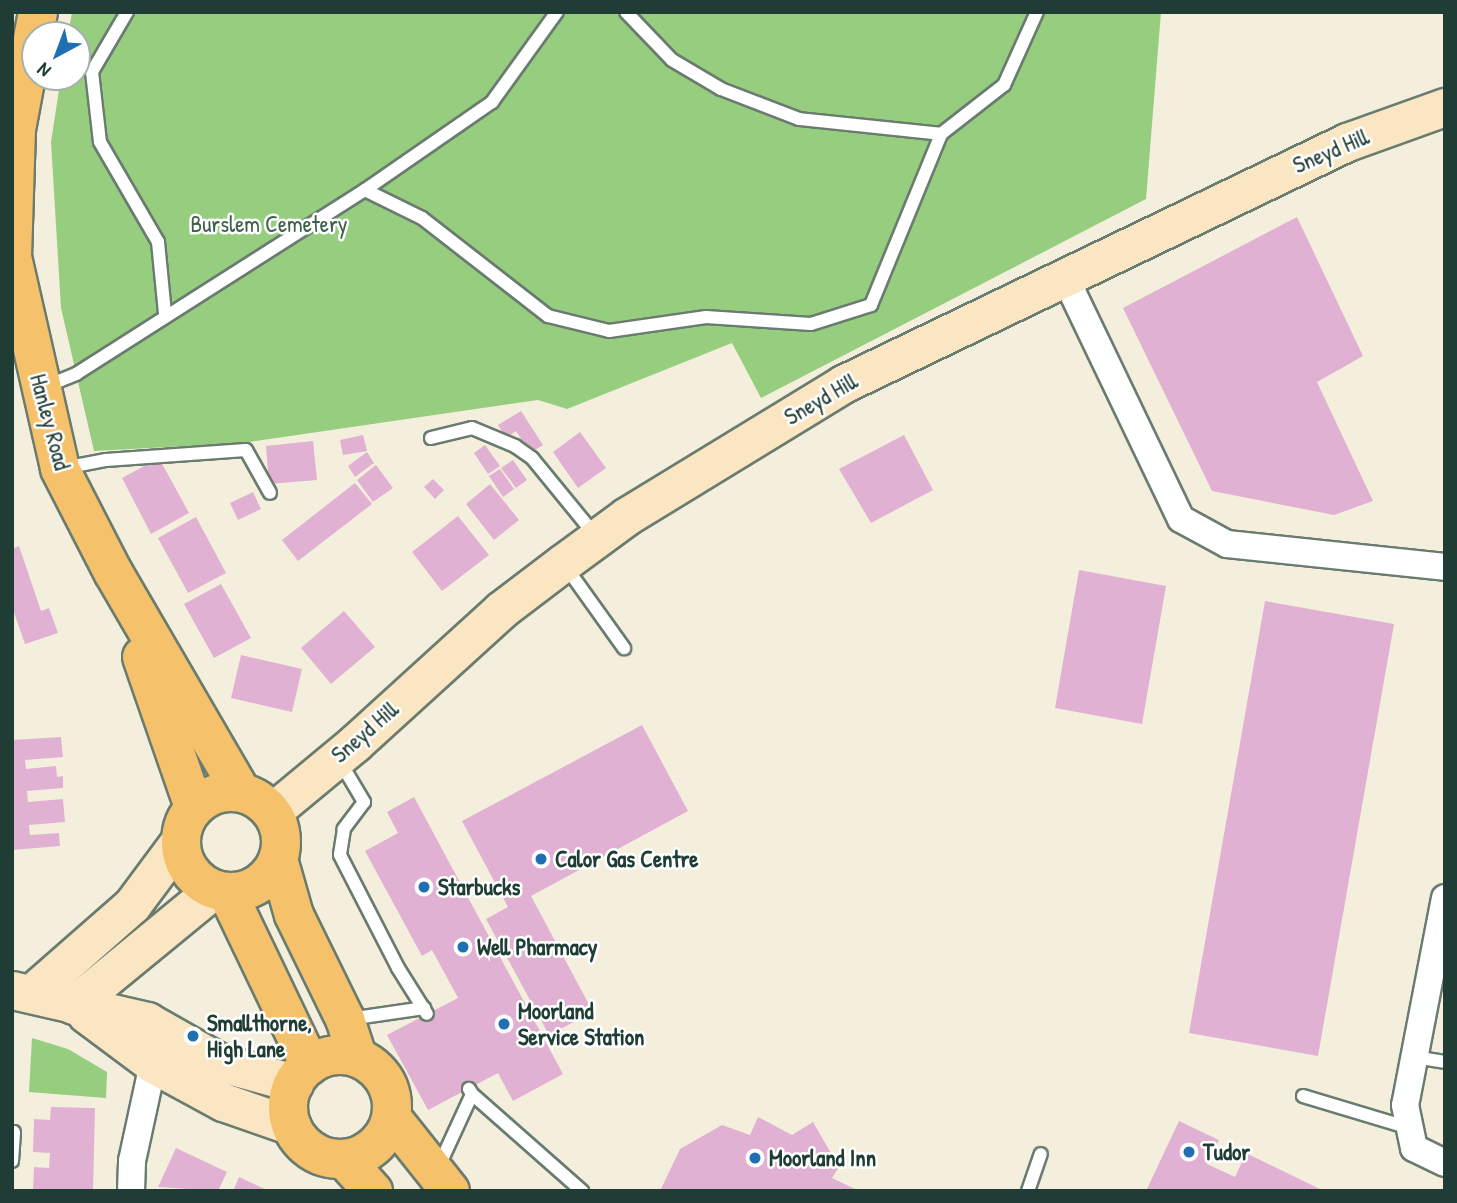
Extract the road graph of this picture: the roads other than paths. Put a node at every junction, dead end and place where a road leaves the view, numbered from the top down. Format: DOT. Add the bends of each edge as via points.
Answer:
graph roads {
  1 [pos="38,12"];
  2 [pos="127,12"];
  3 [pos="557,12"];
  4 [pos="626,12"];
  5 [pos="1037,12"];
  6 [pos="1445,107"];
  7 [pos="941,134"];
  8 [pos="365,190"];
  9 [pos="1065,277"];
  10 [pos="166,314"];
  11 [pos="40,388"];
  12 [pos="431,438"];
  13 [pos="60,469"];
  14 [pos="270,493"];
  15 [pos="598,538"];
  16 [pos="563,564"];
  17 [pos="1445,567"];
  18 [pos="113,572"];
  19 [pos="624,648"];
  20 [pos="338,757"];
  21 [pos="257,802"];
  22 [pos="188,823"];
  23 [pos="278,859"];
  24 [pos="221,890"];
  25 [pos="1445,898"];
  26 [pos="23,991"];
  27 [pos="73,1005"];
  28 [pos="345,1019"];
  29 [pos="357,1057"];
  30 [pos="1414,1057"];
  31 [pos="1445,1062"];
  32 [pos="153,1064"];
  33 [pos="302,1074"];
  34 [pos="1303,1096"];
  35 [pos="392,1118"];
  36 [pos="292,1126"];
  37 [pos="1410,1128"];
  38 [pos="14,1132"];
  39 [pos="1041,1154"];
  40 [pos="345,1160"];
  41 [pos="12,1161"];
  42 [pos="1445,1163"];
  43 [pos="443,1182"];
  44 [pos="131,1191"];
  45 [pos="373,1191"];
  46 [pos="582,1191"];
  47 [pos="1028,1191"];
  1 -- 11 [label="main road, Hanley Road" via="16,130 12,257"];
  2 -- 10 [label="lane" via="92,72 100,142 158,242"];
  3 -- 8 [label="lane" via="492,102"];
  4 -- 7 [label="lane" via="672,60 721,89 799,119"];
  5 -- 7 [label="lane" via="1004,85"];
  6 -- 9 [label="street, Sneyd Hill" via="1347,142"];
  7 -- 8 [label="lane" via="871,305 811,324 706,317 609,331 548,316 422,218"];
  8 -- 10 [label="lane"];
  9 -- 15 [label="street, Sneyd Hill" via="843,384"];
  9 -- 17 [label="street" via="1181,519 1227,544"];
  10 -- 11 [label="lane" via="76,374"];
  11 -- 13 [label="main road, Hanley Road"];
  12 -- 15 [label="lane" via="471,428 515,446 532,458"];
  13 -- 14 [label="lane" via="106,460 246,450"];
  13 -- 18 [label="main road, Hanley Road"];
  15 -- 16 [label="street, Sneyd Hill"];
  16 -- 19 [label="lane"];
  16 -- 20 [label="street, Sneyd Hill" via="500,610"];
  18 -- 21 [label="main road, Hanley Road"];
  18 -- 22 [label="main road, Hanley Road"];
  20 -- 21 [label="street, Sneyd Hill"];
  20 -- 28 [label="lane" via="364,802 344,829 340,855 398,968 426,1011"];
  21 -- 22 [label="main road" via="217,793"];
  21 -- 23 [label="main road" via="280,828"];
  22 -- 24 [label="main road" via="188,867 199,881"];
  22 -- 26 [label="street" via="132,905"];
  23 -- 24 [label="main road" via="259,884"];
  23 -- 28 [label="main road" via="294,915"];
  24 -- 27 [label="street"];
  24 -- 33 [label="main road"];
  25 -- 30 [label="street"];
  26 -- 27 [label="street"];
  27 -- 32 [label="street"];
  27 -- 33 [label="street" via="147,1021 221,1063"];
  28 -- 29 [label="main road"];
  29 -- 33 [label="main road" via="326,1057"];
  29 -- 35 [label="main road" via="373,1066 389,1086"];
  30 -- 31 [label="lane"];
  30 -- 37 [label="street" via="1405,1105"];
  32 -- 36 [label="street" via="223,1102"];
  32 -- 44 [label="street" via="132,1161"];
  33 -- 36 [label="main road" via="288,1109"];
  34 -- 37 [label="lane"];
  35 -- 40 [label="main road" via="385,1135 370,1151"];
  35 -- 43 [label="main road"];
  36 -- 40 [label="main road" via="313,1152"];
  37 -- 42 [label="street" via="1414,1148"];
  38 -- 41 [label="lane"];
  39 -- 47 [label="lane"];
  40 -- 45 [label="main road"];
  43 -- 46 [label="lane" via="470,1091"];
}
